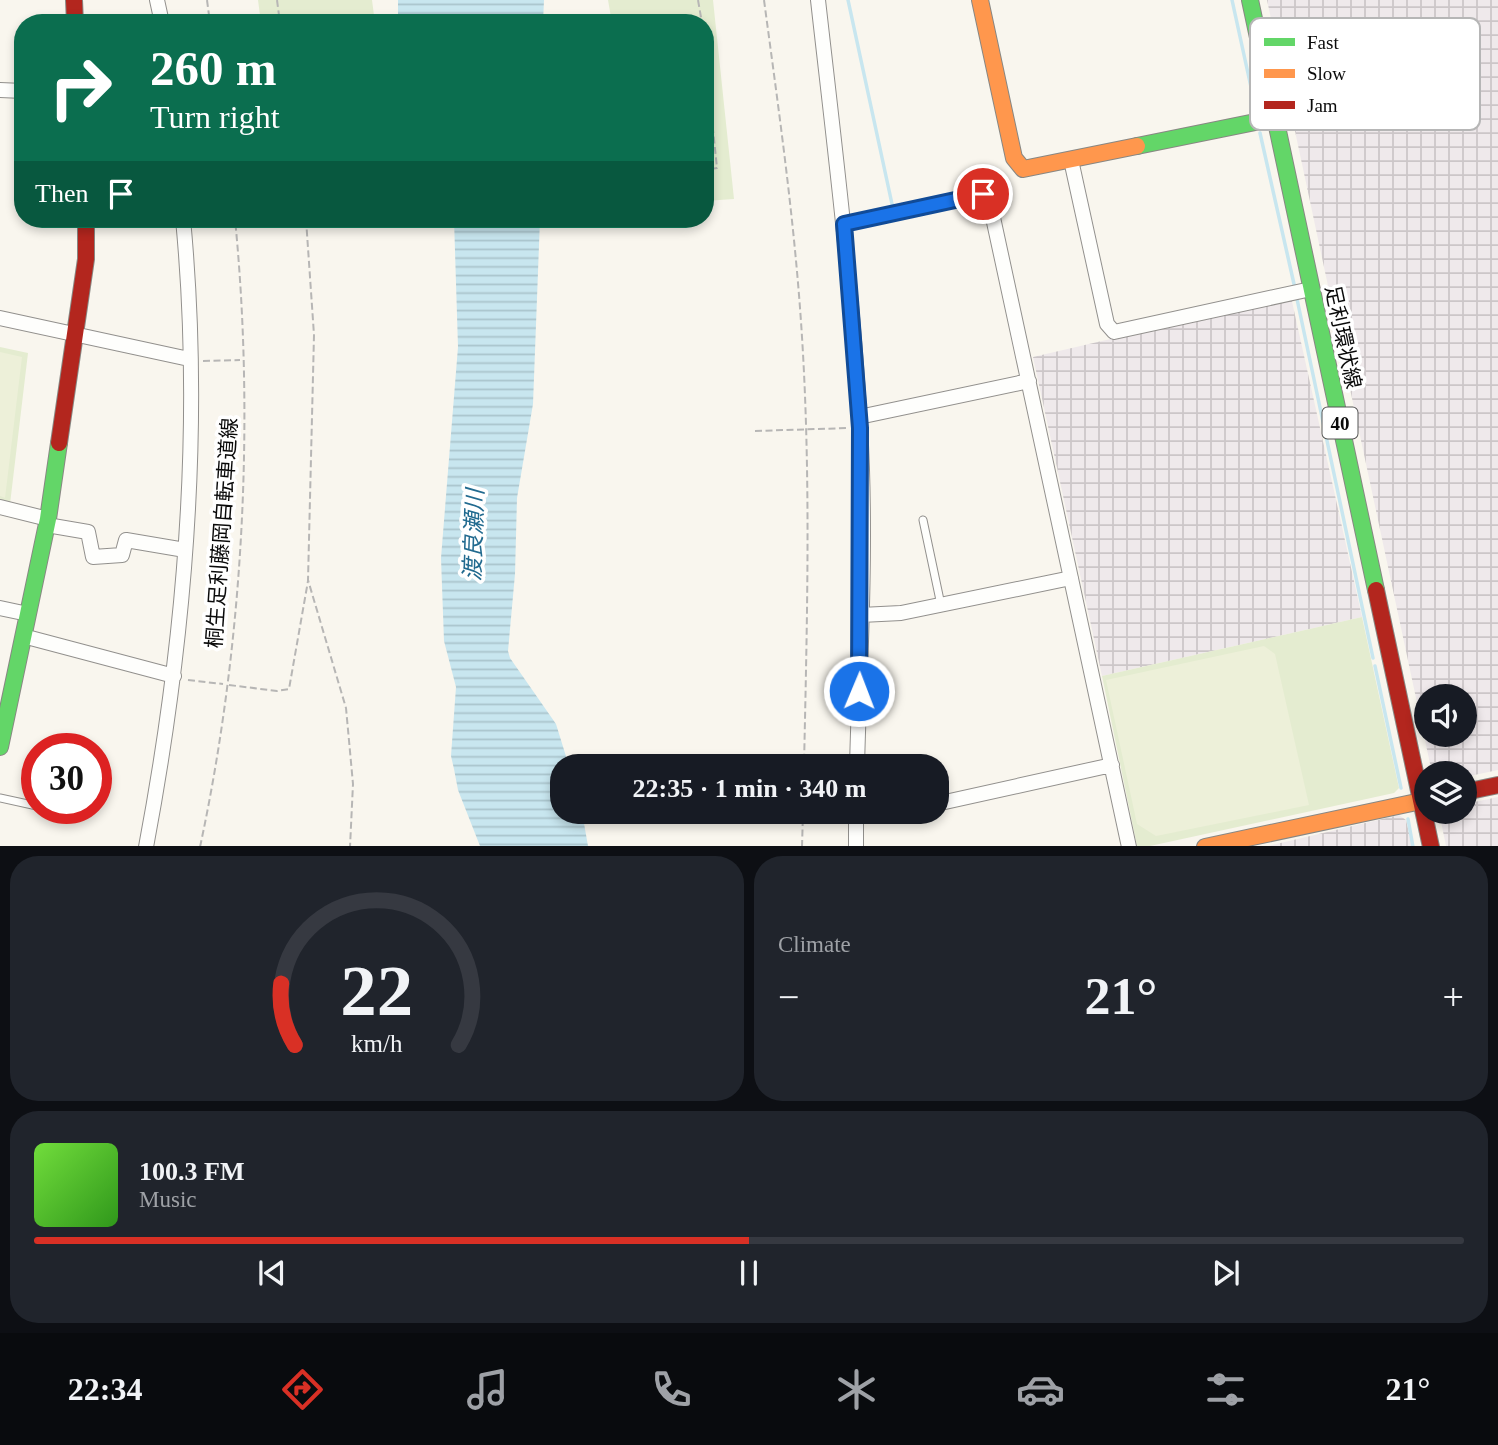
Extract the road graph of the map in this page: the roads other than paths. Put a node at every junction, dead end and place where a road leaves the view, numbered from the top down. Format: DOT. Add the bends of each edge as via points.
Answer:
graph roads {
  1 [pos="818,0"];
  2 [pos="980,0"];
  3 [pos="1250,0"];
  4 [pos="1254,18"];
  5 [pos="1250,123"];
  6 [pos="1278,130"];
  7 [pos="1071,160"];
  8 [pos="844,224"];
  9 [pos="86,228"];
  10 [pos="184,228"];
  11 [pos="1311,289"];
  12 [pos="0,318"];
  13 [pos="74,335"];
  14 [pos="197,360"];
  15 [pos="1029,381"];
  16 [pos="859,417"];
  17 [pos="0,507"];
  18 [pos="923,520"];
  19 [pos="47,522"];
  20 [pos="185,550"];
  21 [pos="1071,578"];
  22 [pos="941,605"];
  23 [pos="0,608"];
  24 [pos="28,614"];
  25 [pos="861,615"];
  26 [pos="23,636"];
  27 [pos="181,678"];
  28 [pos="3,722"];
  29 [pos="0,747"];
  30 [pos="857,754"];
  31 [pos="1415,761"];
  32 [pos="1112,765"];
  33 [pos="1498,785"];
  34 [pos="1477,789"];
  35 [pos="0,798"];
  36 [pos="949,801"];
  37 [pos="21,803"];
  38 [pos="1414,803"];
  39 [pos="856,824"];
  40 [pos="1428,824"];
  41 [pos="146,846"];
  42 [pos="856,846"];
  43 [pos="1129,846"];
  44 [pos="1205,846"];
  45 [pos="1431,846"];
  1 -- 8 [label="street"];
  2 -- 7 [label="street" via="1017,165 1029,169"];
  3 -- 4 [label="street, 足利環状線 / 40"];
  5 -- 7 [label="street"];
  6 -- 11 [label="street, 足利環状線 / 40"];
  7 -- 11 [label="street" via="1107,324 1114,332"];
  8 -- 15 [label="street" via="983,194 989,199"];
  8 -- 16 [label="street"];
  9 -- 13 [label="street" via="86,260"];
  10 -- 14 [label="street"];
  11 -- 31 [label="street, 足利環状線 / 40"];
  12 -- 13 [label="street"];
  13 -- 14 [label="street"];
  13 -- 19 [label="street"];
  14 -- 20 [label="street"];
  15 -- 16 [label="street"];
  15 -- 21 [label="street"];
  16 -- 25 [label="street"];
  17 -- 19 [label="street"];
  18 -- 22 [label="lane"];
  19 -- 20 [label="street" via="88,532 93,557 122,555 126,540"];
  19 -- 24 [label="street"];
  20 -- 27 [label="street"];
  21 -- 22 [label="street"];
  21 -- 32 [label="street"];
  22 -- 25 [label="street"];
  23 -- 24 [label="street"];
  24 -- 26 [label="street"];
  25 -- 30 [label="street"];
  26 -- 27 [label="street"];
  26 -- 28 [label="street"];
  27 -- 41 [label="street"];
  28 -- 29 [label="street"];
  32 -- 36 [label="street"];
  32 -- 43 [label="street"];
  33 -- 34 [label="street"];
  35 -- 37 [label="lane"];
  38 -- 44 [label="street" via="1271,839"];
  39 -- 42 [label="street"];
  40 -- 45 [label="street, 足利環状線 / 40"];
}
